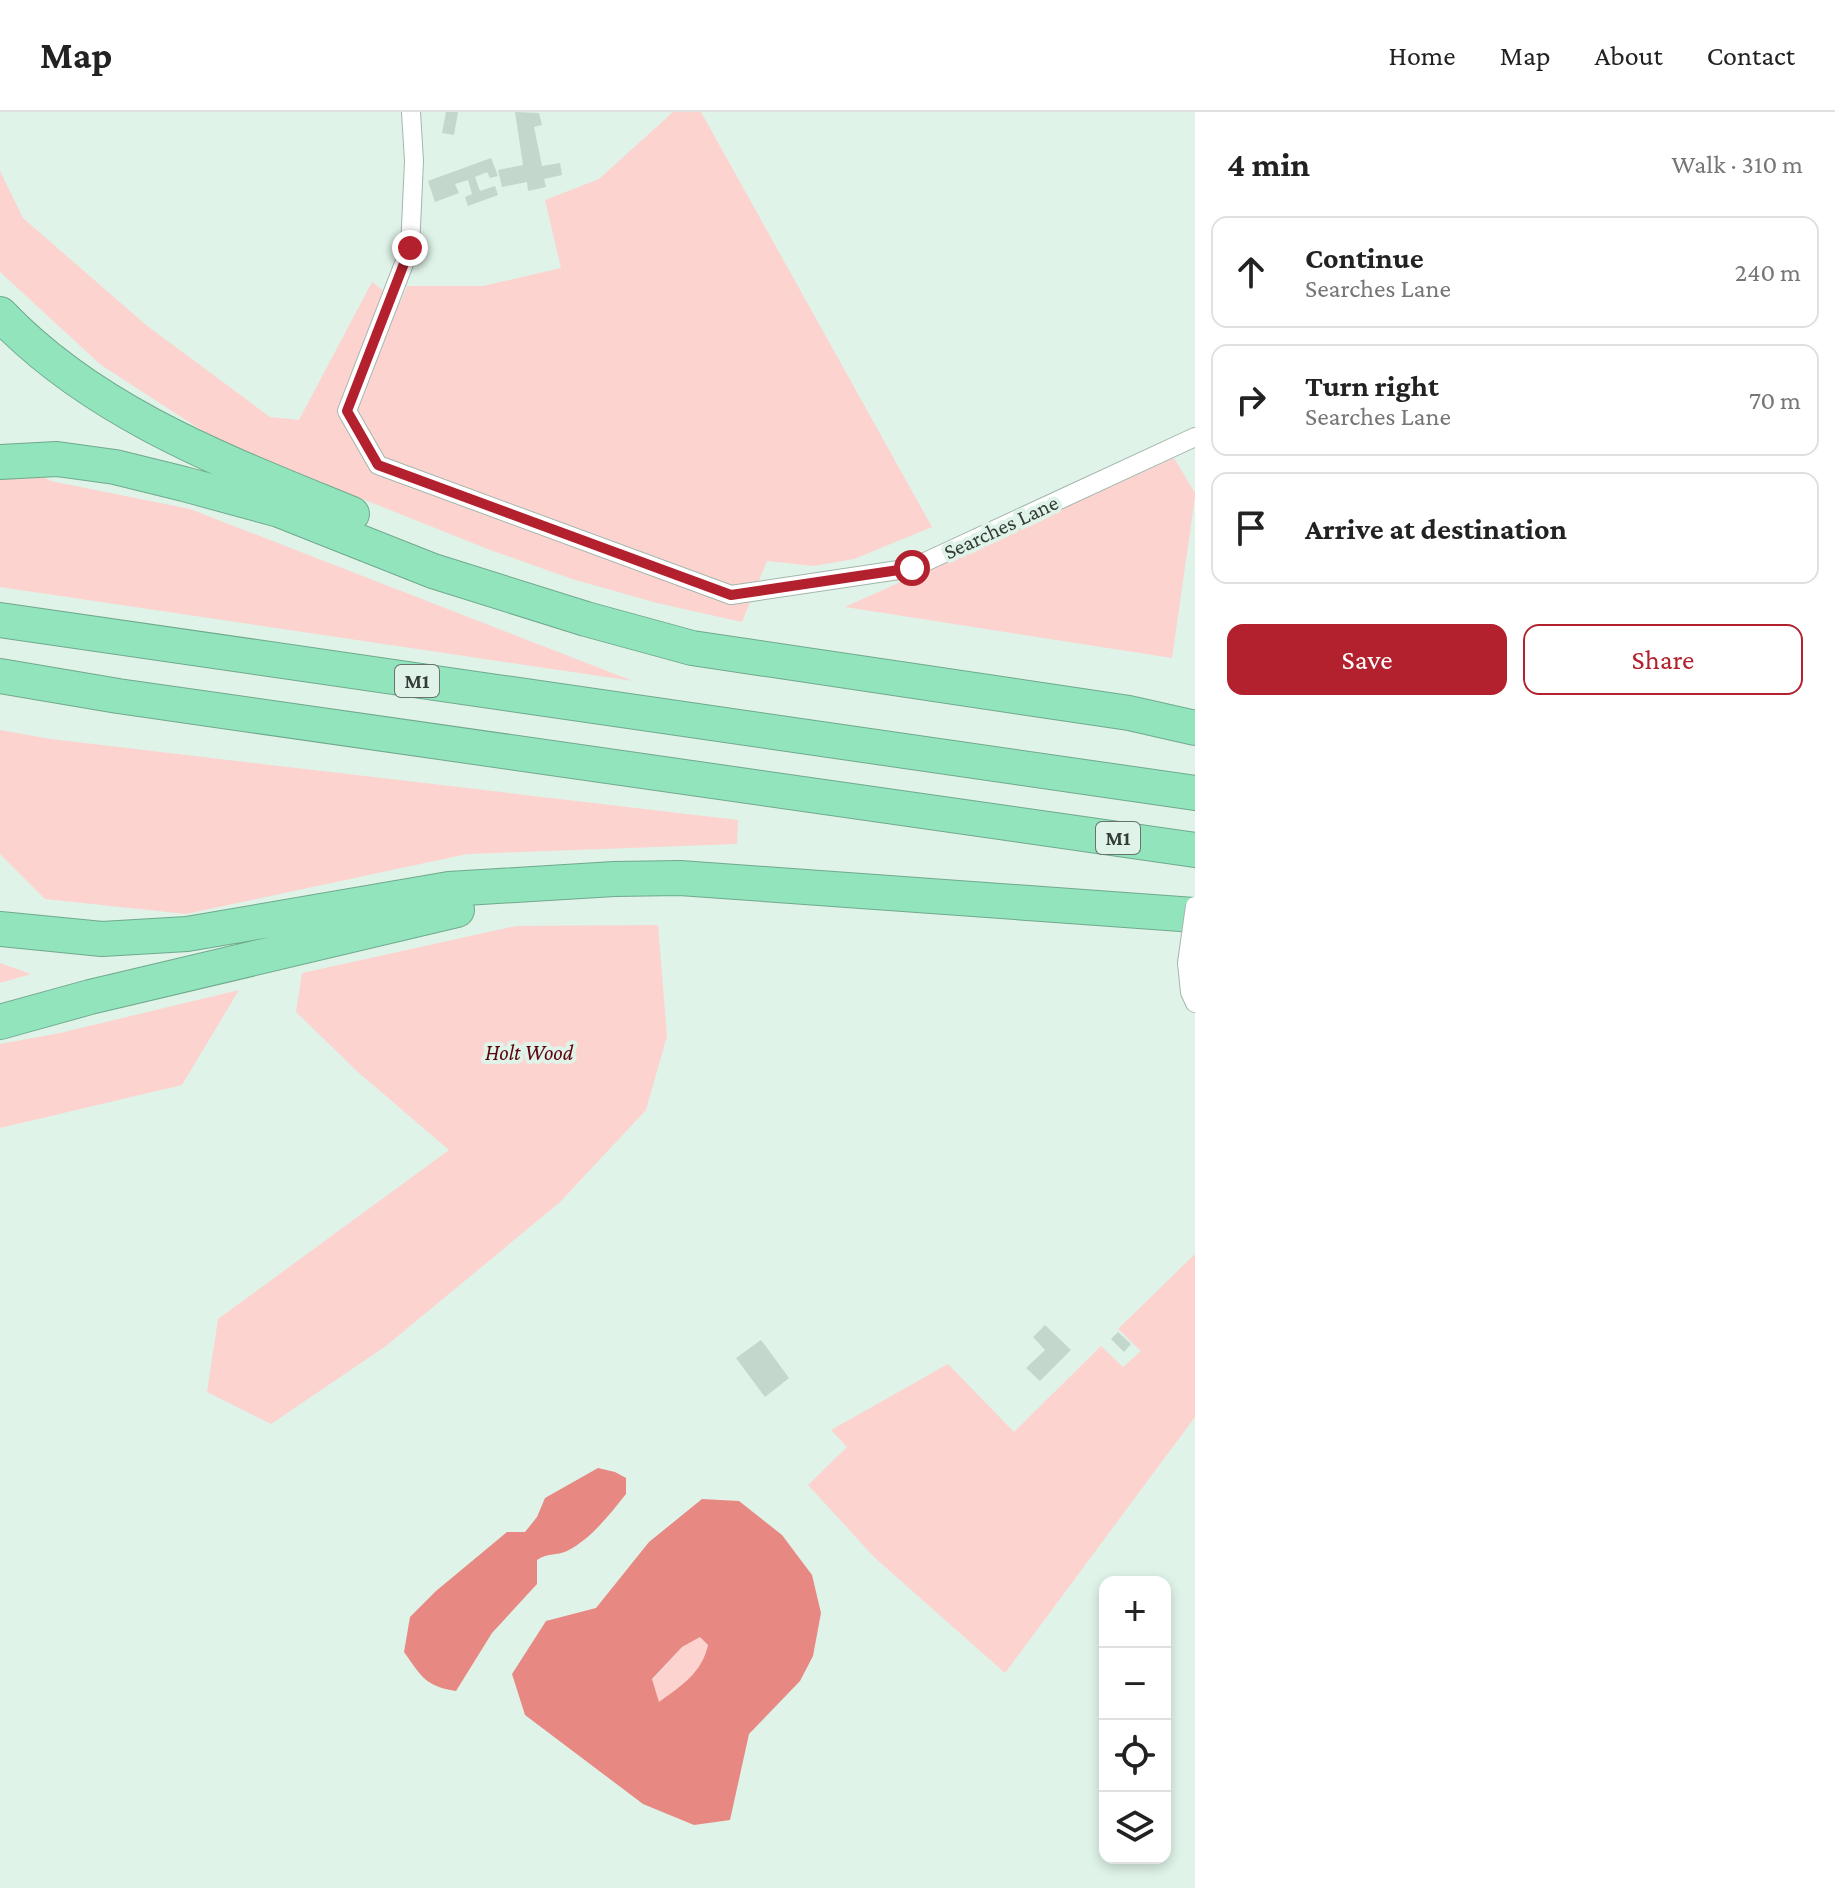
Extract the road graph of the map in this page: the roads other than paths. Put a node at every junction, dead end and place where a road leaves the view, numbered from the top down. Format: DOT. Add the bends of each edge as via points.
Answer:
graph roads {
  1 [pos="411,112"];
  2 [pos="0,314"];
  3 [pos="1195,437"];
  4 [pos="0,462"];
  5 [pos="586,619"];
  6 [pos="0,620"];
  7 [pos="0,676"];
  8 [pos="1195,728"];
  9 [pos="1195,793"];
  10 [pos="1195,850"];
  11 [pos="614,879"];
  12 [pos="1195,906"];
  13 [pos="1195,915"];
  14 [pos="0,929"];
  15 [pos="1195,1003"];
  16 [pos="0,1022"];
  1 -- 3 [label="street, Searches Lane" via="410,248 347,411 378,465 731,595 912,568"];
  2 -- 5 [label="highway" via="87,388 165,432"];
  4 -- 5 [label="highway" via="57,459 184,484 279,510 433,571"];
  5 -- 8 [label="highway" via="692,648 1129,713"];
  6 -- 9 [label="highway, M1"];
  7 -- 10 [label="highway, M1"];
  11 -- 13 [label="highway" via="680,878"];
  11 -- 14 [label="highway" via="449,889 187,934 102,939"];
  11 -- 16 [label="highway" via="433,915"];
  12 -- 15 [label="street, bridge" via="1187,963"];
}
